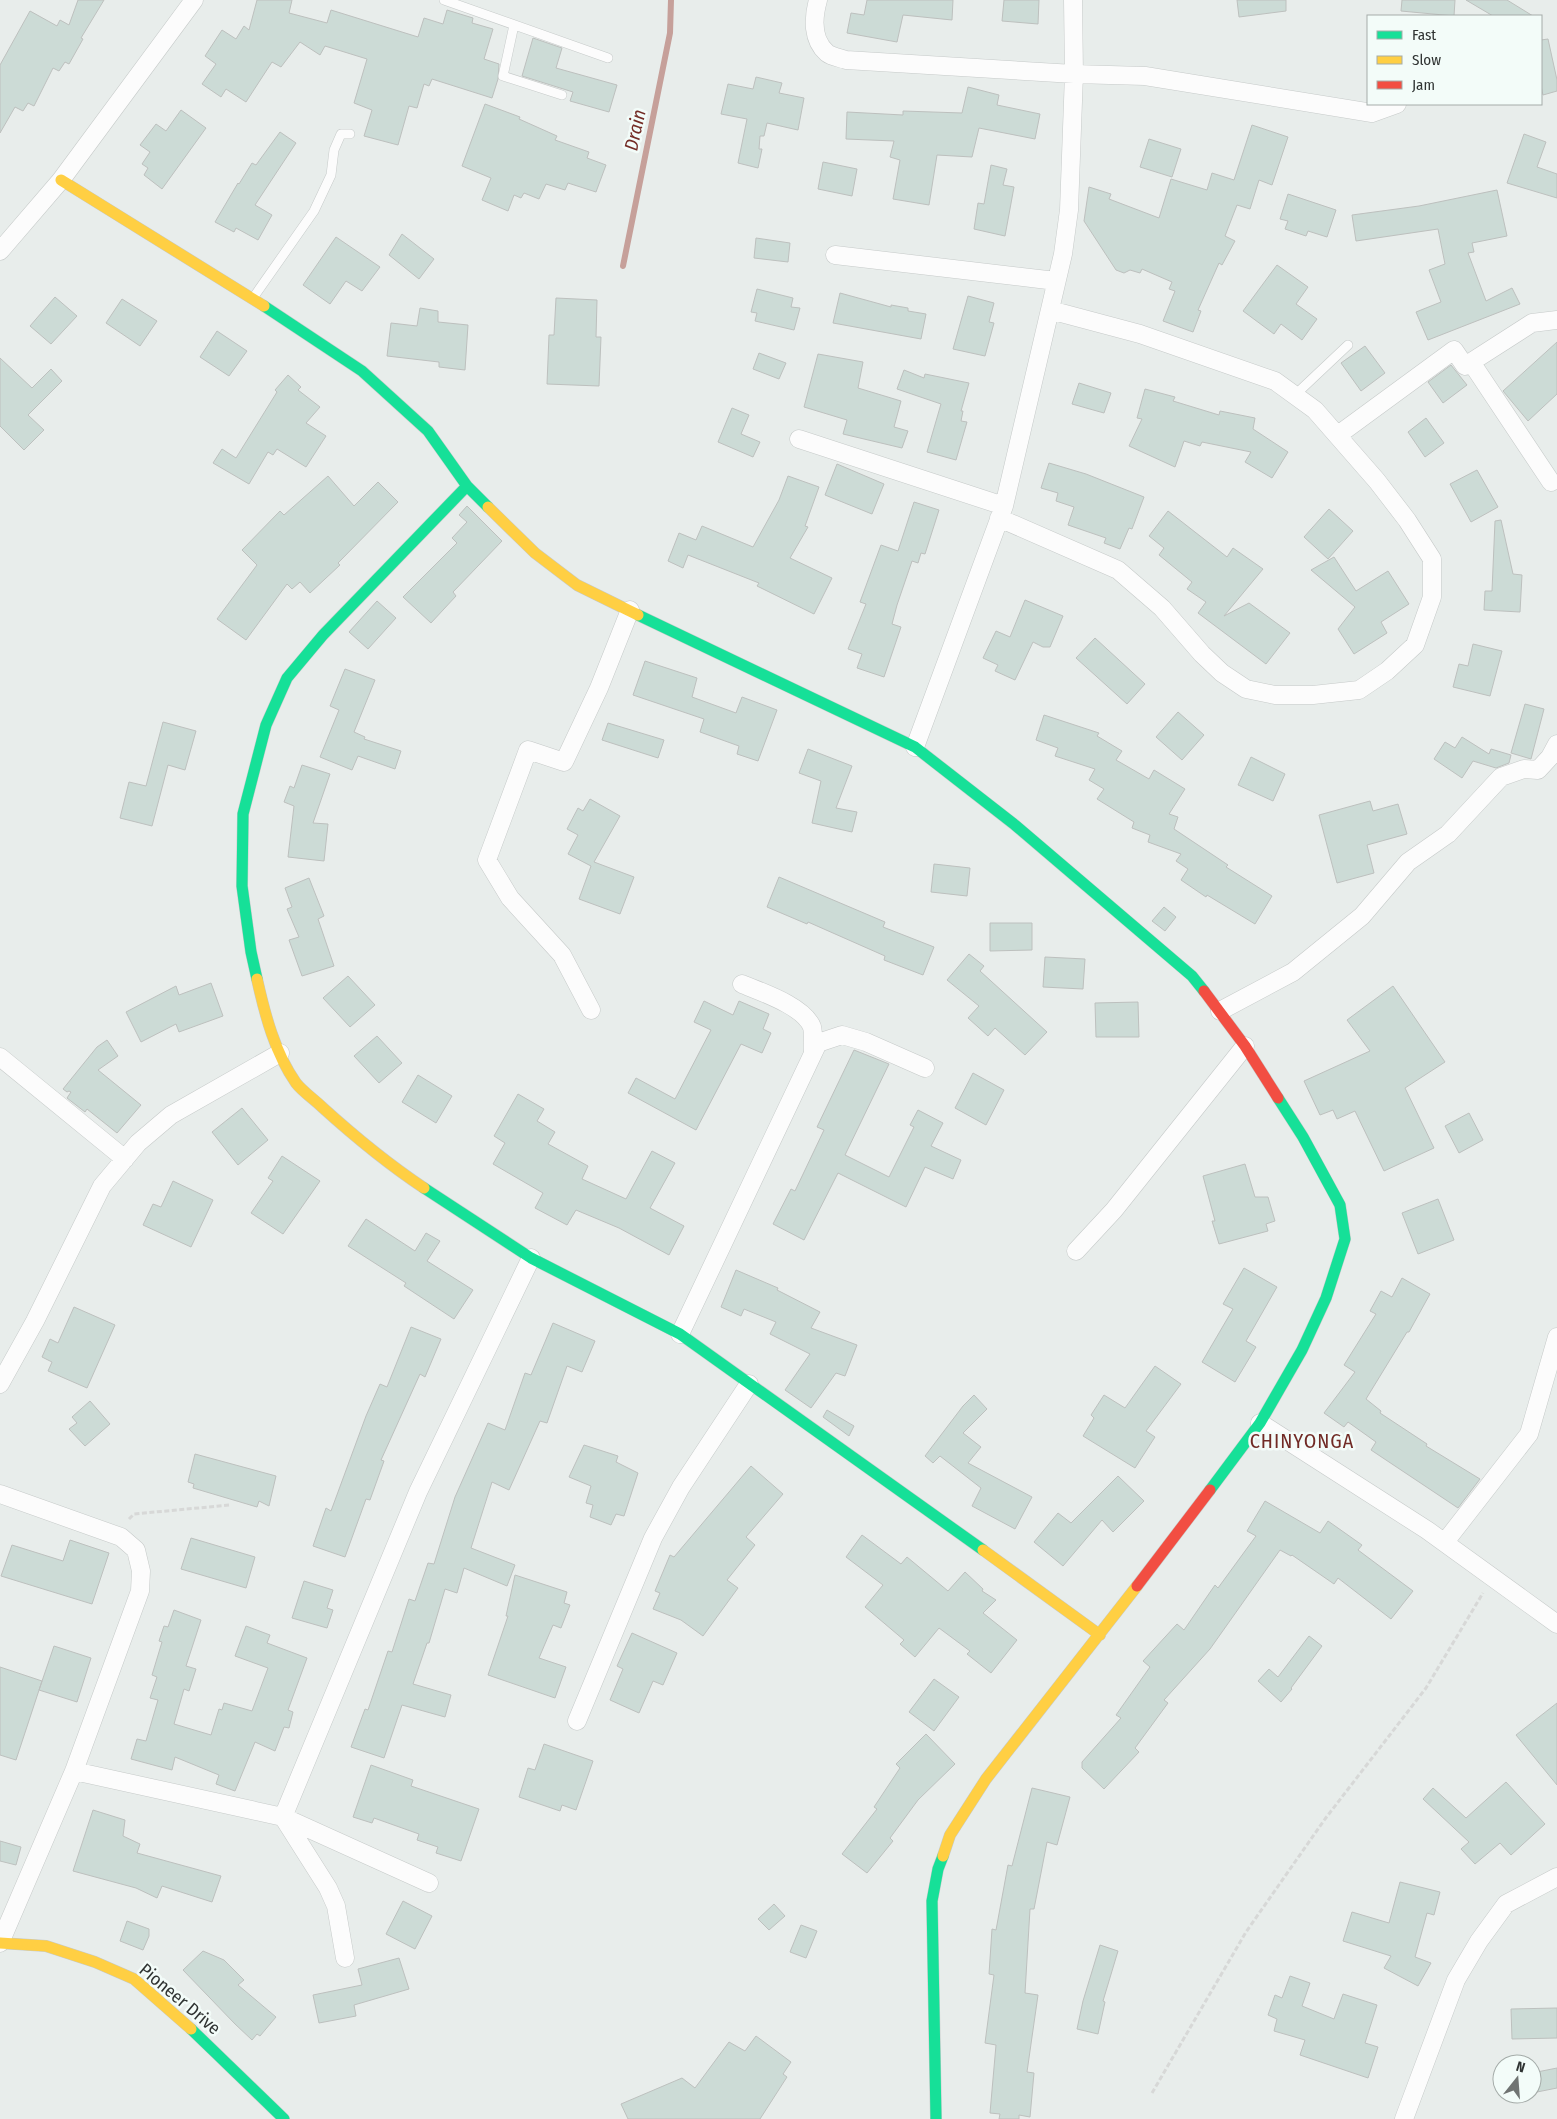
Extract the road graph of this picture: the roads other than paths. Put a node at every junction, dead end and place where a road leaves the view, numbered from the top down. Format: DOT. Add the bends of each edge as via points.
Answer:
graph roads {
  1 [pos="194,0"];
  2 [pos="444,0"];
  3 [pos="818,0"];
  4 [pos="1073,0"];
  5 [pos="514,25"];
  6 [pos="608,58"];
  7 [pos="1074,74"];
  8 [pos="562,95"];
  9 [pos="1394,105"];
  10 [pos="350,134"];
  11 [pos="61,180"];
  12 [pos="0,251"];
  13 [pos="835,255"];
  14 [pos="1056,281"];
  15 [pos="253,299"];
  16 [pos="1050,310"];
  17 [pos="1557,320"];
  18 [pos="1348,345"];
  19 [pos="1471,362"];
  20 [pos="1295,395"];
  21 [pos="1338,435"];
  22 [pos="799,439"];
  23 [pos="1551,482"];
  24 [pos="467,486"];
  25 [pos="1002,512"];
  26 [pos="630,610"];
  27 [pos="1557,744"];
  28 [pos="915,747"];
  29 [pos="742,984"];
  30 [pos="591,1010"];
  31 [pos="1220,1011"];
  32 [pos="1245,1046"];
  33 [pos="813,1051"];
  34 [pos="280,1053"];
  35 [pos="0,1056"];
  36 [pos="925,1068"];
  37 [pos="125,1159"];
  38 [pos="1076,1250"];
  39 [pos="531,1258"];
  40 [pos="680,1334"];
  41 [pos="1557,1337"];
  42 [pos="0,1384"];
  43 [pos="749,1384"];
  44 [pos="1260,1422"];
  45 [pos="0,1494"];
  46 [pos="1444,1542"];
  47 [pos="1557,1624"];
  48 [pos="1100,1635"];
  49 [pos="577,1721"];
  50 [pos="74,1771"];
  51 [pos="283,1817"];
  52 [pos="1557,1877"];
  53 [pos="430,1883"];
  54 [pos="0,1943"];
  55 [pos="345,1958"];
  56 [pos="284,2119"];
  57 [pos="936,2119"];
  58 [pos="1404,2119"];
  1 -- 11 [label="street"];
  2 -- 5 [label="lane"];
  3 -- 7 [label="street" via="814,13 816,39 828,54 846,60"];
  4 -- 7 [label="street"];
  5 -- 6 [label="lane"];
  5 -- 8 [label="lane" via="503,76"];
  7 -- 9 [label="street" via="1145,76 1372,113"];
  7 -- 14 [label="street" via="1069,210"];
  10 -- 15 [label="lane" via="341,134 334,150 331,175 314,211"];
  11 -- 12 [label="street"];
  11 -- 15 [label="street"];
  13 -- 14 [label="street"];
  14 -- 16 [label="street"];
  15 -- 24 [label="street" via="362,371 428,431"];
  16 -- 20 [label="street" via="1203,355 1275,381"];
  16 -- 25 [label="street"];
  17 -- 19 [label="street" via="1532,323"];
  18 -- 20 [label="lane"];
  19 -- 21 [label="street" via="1465,366 1454,350"];
  19 -- 23 [label="street"];
  20 -- 21 [label="street" via="1315,410"];
  21 -- 25 [label="street" via="1407,520 1432,559 1432,597 1415,645 1388,671 1359,690 1275,695 1246,689 1222,673 1162,608 1118,570"];
  22 -- 25 [label="street"];
  24 -- 26 [label="street" via="535,553 577,585"];
  24 -- 34 [label="street" via="323,635 287,678 266,725 243,814 242,886 251,952 264,1011"];
  25 -- 28 [label="street"];
  26 -- 28 [label="street"];
  26 -- 30 [label="street" via="599,688 564,762 528,750 487,860 510,898 562,955"];
  27 -- 31 [label="street" via="1538,770 1524,769 1501,777 1448,834 1408,862 1362,916 1293,972"];
  28 -- 31 [label="street" via="1014,825 1184,969"];
  29 -- 33 [label="street" via="778,999 804,1015 812,1028"];
  31 -- 32 [label="street"];
  32 -- 38 [label="street" via="1114,1210"];
  32 -- 44 [label="street" via="1303,1137 1340,1205 1345,1240 1326,1298 1306,1341"];
  33 -- 36 [label="street" via="818,1043 842,1035"];
  33 -- 40 [label="street"];
  34 -- 37 [label="street" via="171,1115 138,1143"];
  34 -- 39 [label="street" via="297,1084 396,1169"];
  35 -- 37 [label="street"];
  37 -- 42 [label="street" via="102,1186"];
  39 -- 40 [label="street"];
  39 -- 51 [label="street" via="418,1492"];
  40 -- 43 [label="street"];
  41 -- 46 [label="street" via="1529,1434"];
  43 -- 48 [label="street"];
  43 -- 49 [label="street" via="681,1487 652,1538"];
  44 -- 46 [label="street"];
  44 -- 48 [label="street"];
  45 -- 50 [label="street" via="121,1536 136,1550 141,1571 140,1591"];
  46 -- 47 [label="street"];
  48 -- 57 [label="street" via="986,1780 950,1835 938,1869 932,1901"];
  50 -- 51 [label="street"];
  50 -- 54 [label="street"];
  51 -- 53 [label="street"];
  51 -- 55 [label="street" via="336,1906"];
  52 -- 58 [label="street" via="1506,1904 1479,1941 1456,1980"];
  54 -- 56 [label="street, Pioneer Drive" via="46,1946 134,1979 187,2025"];
}
